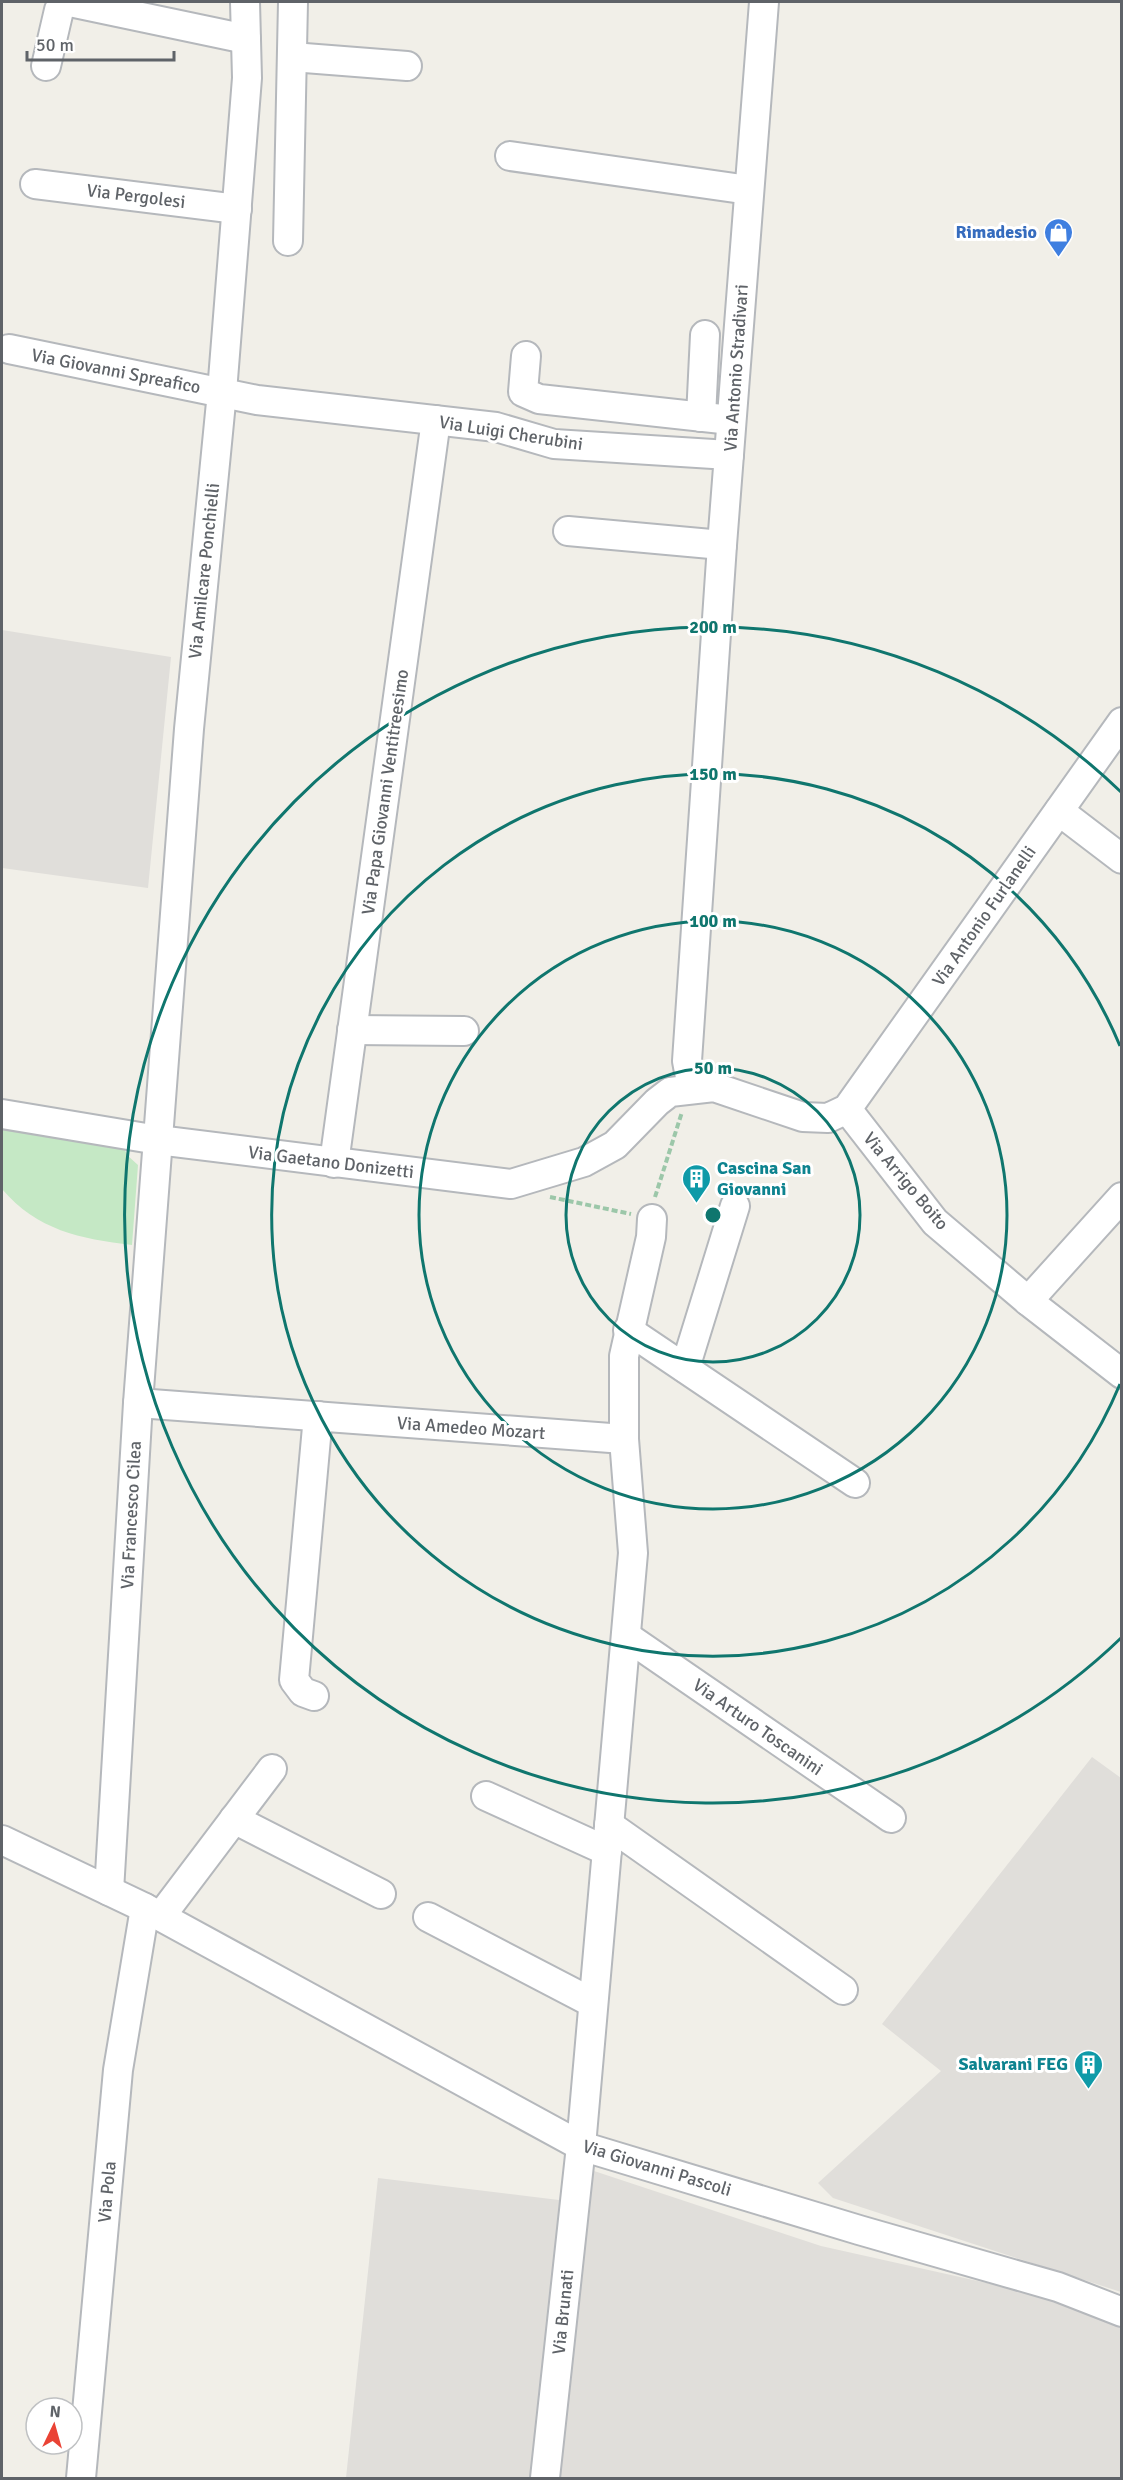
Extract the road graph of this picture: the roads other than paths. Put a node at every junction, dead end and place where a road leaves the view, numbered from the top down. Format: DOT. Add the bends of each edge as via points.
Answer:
graph roads {
  1 [pos="70,2"];
  2 [pos="245,2"];
  3 [pos="293,2"];
  4 [pos="764,2"];
  5 [pos="246,39"];
  6 [pos="292,57"];
  7 [pos="46,66"];
  8 [pos="407,66"];
  9 [pos="510,156"];
  10 [pos="35,184"];
  11 [pos="749,190"];
  12 [pos="237,209"];
  13 [pos="288,241"];
  14 [pos="705,334"];
  15 [pos="9,349"];
  16 [pos="526,356"];
  17 [pos="222,392"];
  18 [pos="701,417"];
  19 [pos="436,420"];
  20 [pos="731,420"];
  21 [pos="729,455"];
  22 [pos="568,531"];
  23 [pos="722,545"];
  24 [pos="1122,722"];
  25 [pos="1059,811"];
  26 [pos="1122,859"];
  27 [pos="352,1030"];
  28 [pos="464,1031"];
  29 [pos="690,1096"];
  30 [pos="847,1109"];
  31 [pos="2,1114"];
  32 [pos="158,1140"];
  33 [pos="334,1163"];
  34 [pos="1122,1197"];
  35 [pos="735,1206"];
  36 [pos="652,1219"];
  37 [pos="1028,1301"];
  38 [pos="628,1330"];
  39 [pos="685,1368"];
  40 [pos="1122,1374"];
  41 [pos="138,1403"];
  42 [pos="318,1416"];
  43 [pos="624,1439"];
  44 [pos="855,1484"];
  45 [pos="626,1636"];
  46 [pos="314,1696"];
  47 [pos="272,1769"];
  48 [pos="486,1796"];
  49 [pos="891,1818"];
  50 [pos="234,1819"];
  51 [pos="608,1838"];
  52 [pos="2,1840"];
  53 [pos="109,1891"];
  54 [pos="381,1894"];
  55 [pos="153,1912"];
  56 [pos="428,1917"];
  57 [pos="843,1990"];
  58 [pos="594,2003"];
  59 [pos="581,2146"];
  60 [pos="1122,2312"];
  61 [pos="81,2478"];
  62 [pos="545,2478"];
  1 -- 5 [label="street"];
  1 -- 7 [label="street" via="63,3 59,10"];
  2 -- 5 [label="street, Via Amilcare Ponchielli"];
  3 -- 6 [label="street"];
  4 -- 11 [label="street, Via Antonio Stradivari"];
  5 -- 12 [label="street, Via Amilcare Ponchielli" via="247,78"];
  6 -- 8 [label="street"];
  6 -- 13 [label="street"];
  9 -- 11 [label="street"];
  10 -- 12 [label="street, Via Pergolesi"];
  11 -- 20 [label="street, Via Antonio Stradivari"];
  12 -- 17 [label="street, Via Amilcare Ponchielli"];
  14 -- 18 [label="street"];
  15 -- 17 [label="street, Via Giovanni Spreafico"];
  16 -- 18 [label="street" via="524,392 539,399"];
  17 -- 19 [label="street, Via Luigi Cherubini" via="256,400"];
  17 -- 32 [label="street, Via Amilcare Ponchielli" via="189,729"];
  18 -- 20 [label="street"];
  19 -- 21 [label="street, Via Luigi Cherubini" via="496,427 554,444"];
  19 -- 27 [label="street, Via Papa Giovanni Ventitreesimo"];
  20 -- 21 [label="street, Via Antonio Stradivari"];
  21 -- 23 [label="street, Via Antonio Stradivari"];
  22 -- 23 [label="street"];
  23 -- 29 [label="street, Via Antonio Stradivari" via="687,1061"];
  24 -- 25 [label="street, Via Antonio Furlanelli"];
  25 -- 26 [label="street"];
  25 -- 30 [label="street, Via Antonio Furlanelli"];
  27 -- 28 [label="street"];
  27 -- 33 [label="street, Via Papa Giovanni Ventitreesimo"];
  29 -- 30 [label="street" via="714,1087 803,1117 828,1118"];
  29 -- 33 [label="street, Via Gaetano Donizetti" via="670,1092 615,1145 584,1162 511,1184"];
  30 -- 37 [label="street, Via Arrigo Boito" via="935,1222"];
  31 -- 32 [label="street, Via Gaetano Donizetti"];
  32 -- 33 [label="street, Via Gaetano Donizetti"];
  32 -- 41 [label="street, Via Francesco Cilea"];
  34 -- 37 [label="street"];
  35 -- 39 [label="street"];
  36 -- 38 [label="street" via="651,1238"];
  37 -- 40 [label="street, Via Arrigo Boito"];
  38 -- 39 [label="street"];
  38 -- 43 [label="street" via="624,1356"];
  39 -- 44 [label="street"];
  41 -- 42 [label="street, Via Amedeo Mozart"];
  41 -- 53 [label="street, Via Francesco Cilea"];
  42 -- 43 [label="street, Via Amedeo Mozart"];
  42 -- 46 [label="street" via="294,1680 303,1692"];
  43 -- 45 [label="street" via="633,1553"];
  45 -- 49 [label="street, Via Arturo Toscanini"];
  45 -- 51 [label="street"];
  47 -- 50 [label="street"];
  48 -- 51 [label="street"];
  50 -- 54 [label="street"];
  50 -- 55 [label="street"];
  51 -- 57 [label="street"];
  51 -- 58 [label="street"];
  52 -- 53 [label="street, Via Giovanni Pascoli"];
  53 -- 55 [label="street, Via Giovanni Pascoli"];
  55 -- 59 [label="street, Via Giovanni Pascoli"];
  55 -- 61 [label="street, Via Pola" via="118,2070"];
  56 -- 58 [label="street"];
  58 -- 59 [label="street"];
  59 -- 60 [label="street, Via Giovanni Pascoli" via="1058,2287"];
  59 -- 62 [label="street, Via Brunati"];
}
